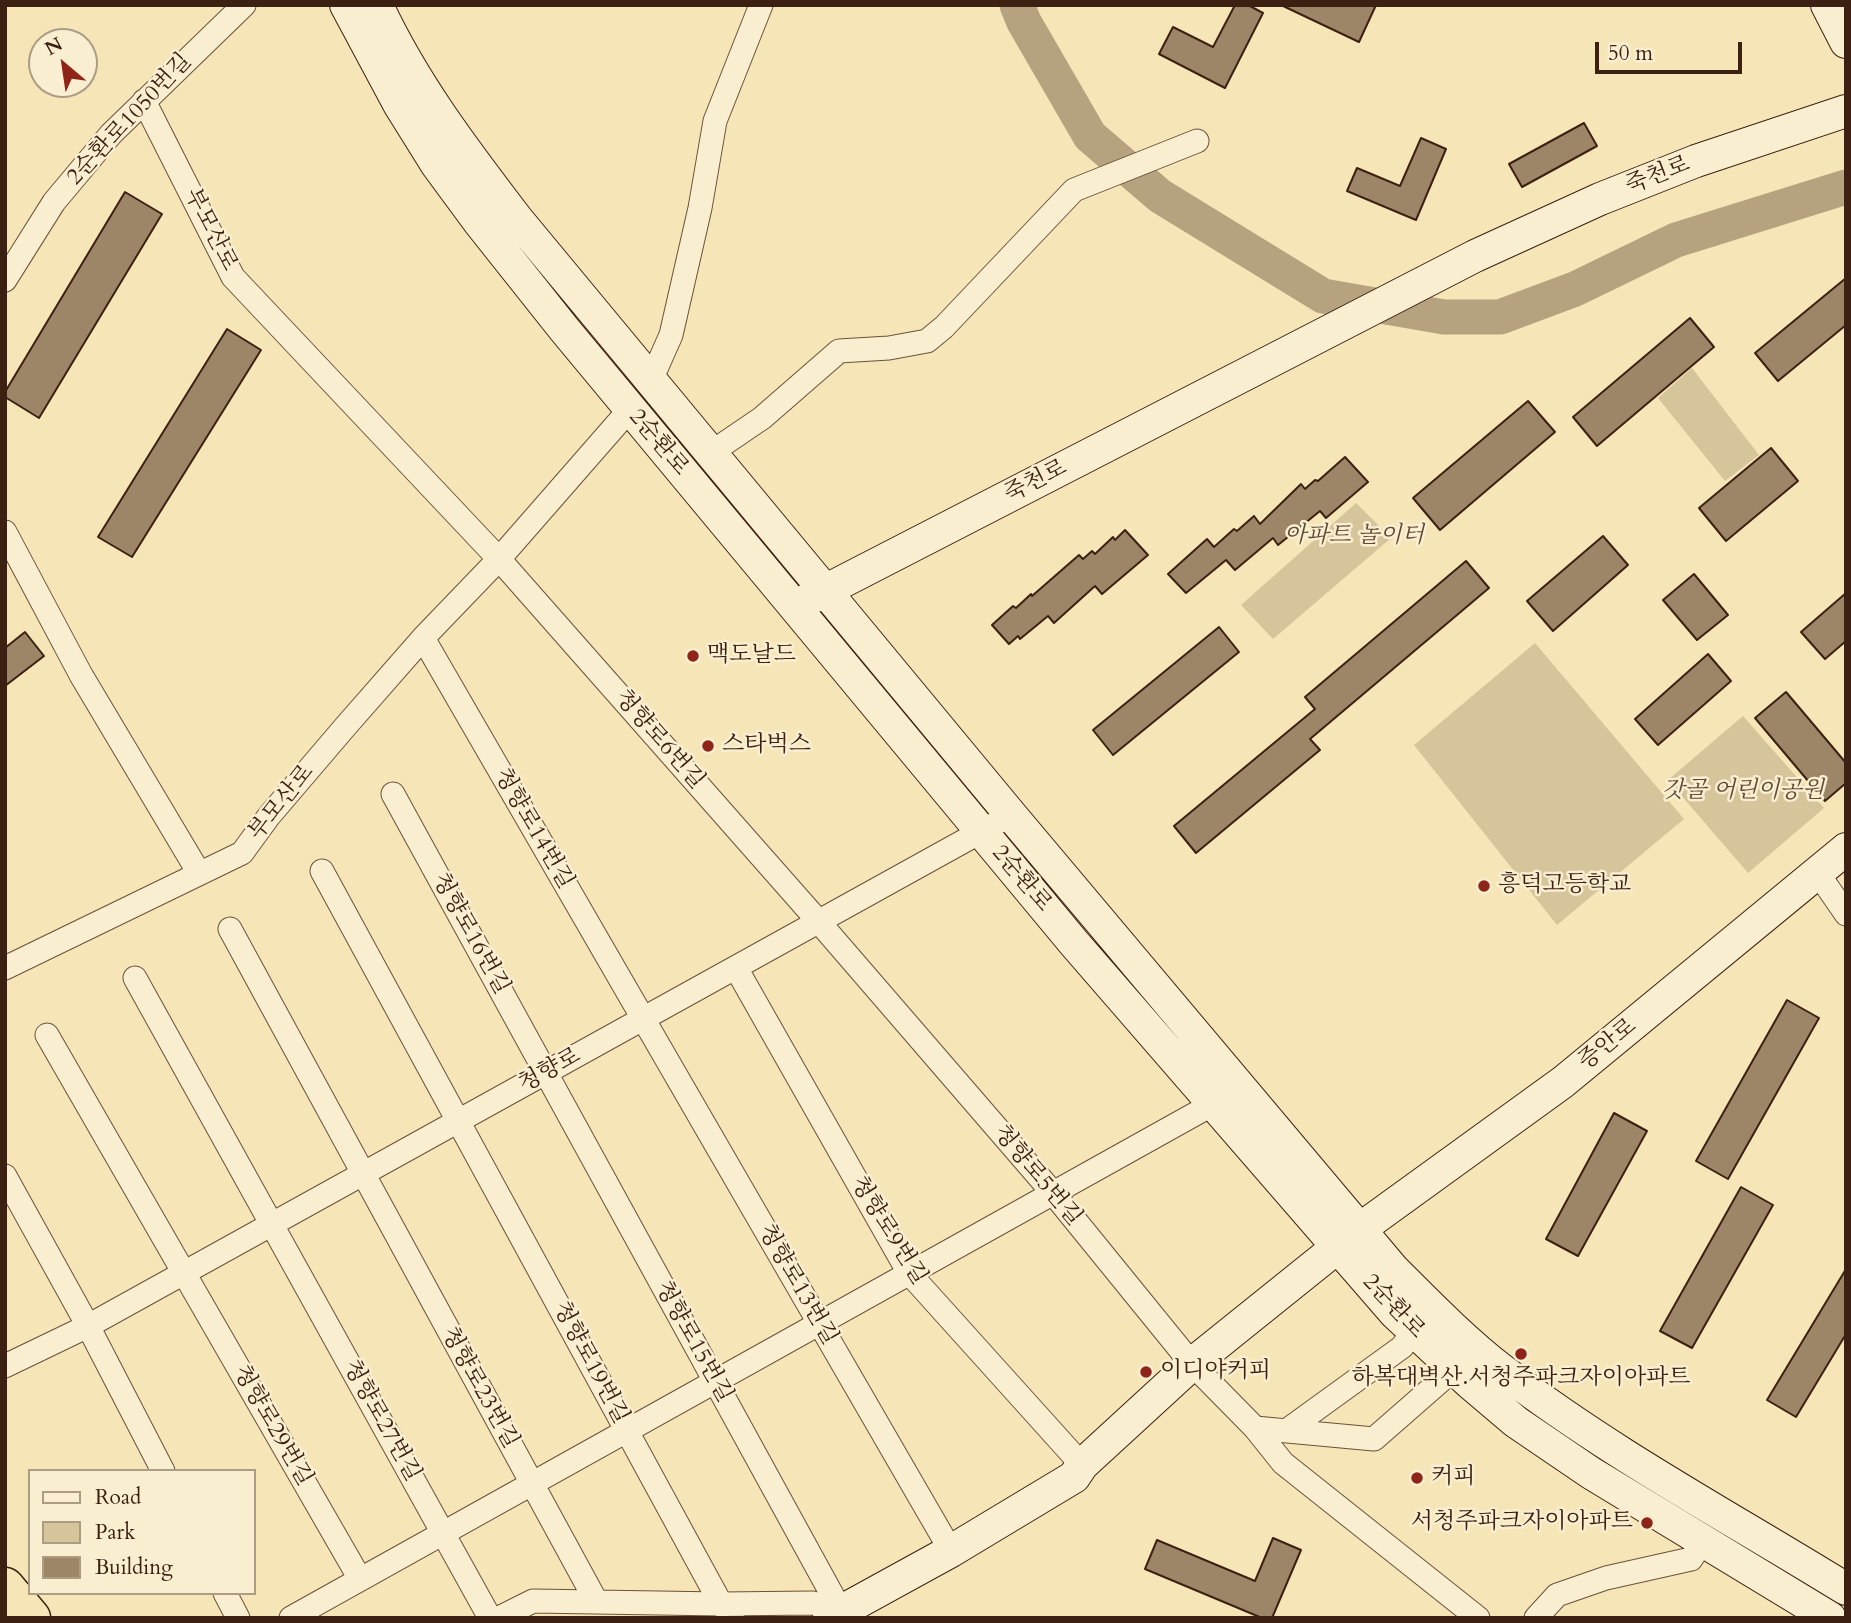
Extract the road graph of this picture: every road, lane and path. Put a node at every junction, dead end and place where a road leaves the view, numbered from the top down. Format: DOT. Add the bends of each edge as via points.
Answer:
graph roads {
  1 [pos="244,5"];
  2 [pos="346,5"];
  3 [pos="377,5"];
  4 [pos="761,5"];
  5 [pos="1827,5"];
  6 [pos="1846,42"];
  7 [pos="144,101"];
  8 [pos="1846,111"];
  9 [pos="1197,141"];
  10 [pos="5,280"];
  11 [pos="651,380"];
  12 [pos="630,409"];
  13 [pos="712,452"];
  14 [pos="5,532"];
  15 [pos="499,559"];
  16 [pos="825,590"];
  17 [pos="794,606"];
  18 [pos="423,638"];
  19 [pos="393,794"];
  20 [pos="1012,815"];
  21 [pos="982,832"];
  22 [pos="1846,849"];
  23 [pos="322,871"];
  24 [pos="1817,872"];
  25 [pos="199,873"];
  26 [pos="1846,914"];
  27 [pos="819,922"];
  28 [pos="230,929"];
  29 [pos="5,968"];
  30 [pos="736,968"];
  31 [pos="135,978"];
  32 [pos="643,1019"];
  33 [pos="47,1035"];
  34 [pos="546,1073"];
  35 [pos="1213,1104"];
  36 [pos="458,1121"];
  37 [pos="363,1174"];
  38 [pos="5,1177"];
  39 [pos="1053,1193"];
  40 [pos="272,1225"];
  41 [pos="1349,1238"];
  42 [pos="184,1273"];
  43 [pos="909,1273"];
  44 [pos="819,1323"];
  45 [pos="88,1326"];
  46 [pos="1414,1331"];
  47 [pos="1192,1364"];
  48 [pos="5,1366"];
  49 [pos="1454,1368"];
  50 [pos="715,1381"];
  51 [pos="1255,1428"];
  52 [pos="626,1431"];
  53 [pos="1286,1431"];
  54 [pos="1082,1465"];
  55 [pos="162,1469"];
  56 [pos="532,1484"];
  57 [pos="443,1533"];
  58 [pos="1703,1541"];
  59 [pos="951,1551"];
  60 [pos="360,1579"];
  61 [pos="5,1587"];
  62 [pos="1846,1589"];
  63 [pos="226,1595"];
  64 [pos="596,1601"];
  65 [pos="727,1611"];
  66 [pos="835,1614"];
  67 [pos="31,1618"];
  68 [pos="238,1618"];
  69 [pos="291,1618"];
  70 [pos="490,1618"];
  71 [pos="499,1618"];
  72 [pos="1478,1618"];
  73 [pos="1536,1618"];
  74 [pos="1830,1618"];
  1 -- 7 [label="street, 2순환로1050번길"];
  2 -- 12 [label="main road, 2순환로" via="437,164"];
  3 -- 11 [label="main road, 2순환로" via="416,79 469,156"];
  4 -- 11 [label="street, 2순환로" via="715,121 671,335"];
  5 -- 6 [label="main road"];
  7 -- 10 [label="street, 2순환로1050번길" via="54,202"];
  7 -- 15 [label="street, 부모산로" via="233,277"];
  8 -- 16 [label="main road, 죽천로" via="1696,161 1475,256"];
  9 -- 13 [label="street, 2순환로" via="1074,190 927,341 839,351 762,418"];
  11 -- 13 [label="main road, 2순환로"];
  12 -- 15 [label="street, 부모산로"];
  12 -- 17 [label="main road, 2순환로"];
  13 -- 16 [label="main road, 2순환로"];
  14 -- 25 [label="street" via="81,675"];
  15 -- 18 [label="street, 부모산로"];
  15 -- 27 [label="street, 청향로6번길"];
  16 -- 17 [label="main road, 죽천로"];
  16 -- 20 [label="main road, 2순환로"];
  17 -- 21 [label="main road, 2순환로"];
  18 -- 25 [label="street, 부모산로" via="242,853"];
  18 -- 32 [label="street, 청향로14번길"];
  19 -- 34 [label="street, 청향로16번길"];
  20 -- 21 [label="street, 청향로"];
  20 -- 41 [label="main road, 2순환로"];
  21 -- 27 [label="street, 청향로"];
  21 -- 35 [label="main road, 2순환로"];
  22 -- 24 [label="main road, 증안로"];
  23 -- 36 [label="street, 청향로19번길"];
  24 -- 26 [label="street"];
  24 -- 41 [label="main road, 증안로" via="1563,1082"];
  25 -- 29 [label="street, 부모산로"];
  27 -- 30 [label="street, 청향로"];
  27 -- 39 [label="street, 청향로5번길"];
  28 -- 37 [label="street, 청향로23번길"];
  30 -- 32 [label="street, 청향로"];
  30 -- 43 [label="street, 청향로9번길"];
  31 -- 40 [label="street, 청향로27번길"];
  32 -- 34 [label="street, 청향로"];
  32 -- 44 [label="street, 청향로13번길"];
  33 -- 42 [label="street, 청향로29번길"];
  34 -- 36 [label="street, 청향로"];
  34 -- 50 [label="street, 청향로15번길"];
  35 -- 39 [label="street"];
  35 -- 41 [label="main road, 2순환로"];
  36 -- 37 [label="street, 청향로"];
  36 -- 52 [label="street, 청향로19번길"];
  37 -- 40 [label="street, 청향로"];
  37 -- 56 [label="street, 청향로23번길"];
  38 -- 45 [label="street"];
  39 -- 43 [label="street"];
  39 -- 47 [label="street, 청향로5번길"];
  40 -- 42 [label="street, 청향로"];
  40 -- 57 [label="street, 청향로27번길"];
  41 -- 46 [label="main road, 2순환로"];
  41 -- 47 [label="main road, 증안로"];
  41 -- 62 [label="main road, 2순환로" via="1394,1269 1450,1327 1566,1418"];
  42 -- 45 [label="street, 청향로"];
  42 -- 60 [label="street, 청향로29번길"];
  43 -- 44 [label="street"];
  43 -- 54 [label="street, 청향로9번길"];
  44 -- 50 [label="street"];
  44 -- 59 [label="street, 청향로13번길"];
  45 -- 48 [label="street, 청향로"];
  45 -- 55 [label="street"];
  46 -- 49 [label="main road, 2순환로"];
  46 -- 53 [label="street" via="1402,1347"];
  47 -- 51 [label="street, 청향로5번길"];
  47 -- 54 [label="main road, 증안로"];
  49 -- 53 [label="street" via="1374,1439"];
  49 -- 58 [label="main road, 2순환로" via="1516,1422"];
  50 -- 52 [label="street"];
  50 -- 66 [label="street, 청향로15번길"];
  51 -- 53 [label="street"];
  51 -- 72 [label="street, 청향로5번길" via="1283,1463"];
  52 -- 56 [label="street"];
  52 -- 65 [label="street, 청향로19번길"];
  54 -- 59 [label="main road, 증안로" via="1074,1477"];
  56 -- 57 [label="street"];
  56 -- 64 [label="street, 청향로23번길"];
  57 -- 60 [label="street"];
  57 -- 70 [label="street, 청향로27번길"];
  58 -- 73 [label="street" via="1691,1559 1606,1578 1557,1595"];
  58 -- 74 [label="main road, 2순환로"];
  59 -- 66 [label="main road, 증안로"];
  60 -- 69 [label="street"];
  61 -- 67 [label="highway"];
  63 -- 68 [label="street"];
  64 -- 65 [label="street"];
  64 -- 71 [label="street" via="533,1601"];
  65 -- 66 [label="street" via="813,1603"];
}
